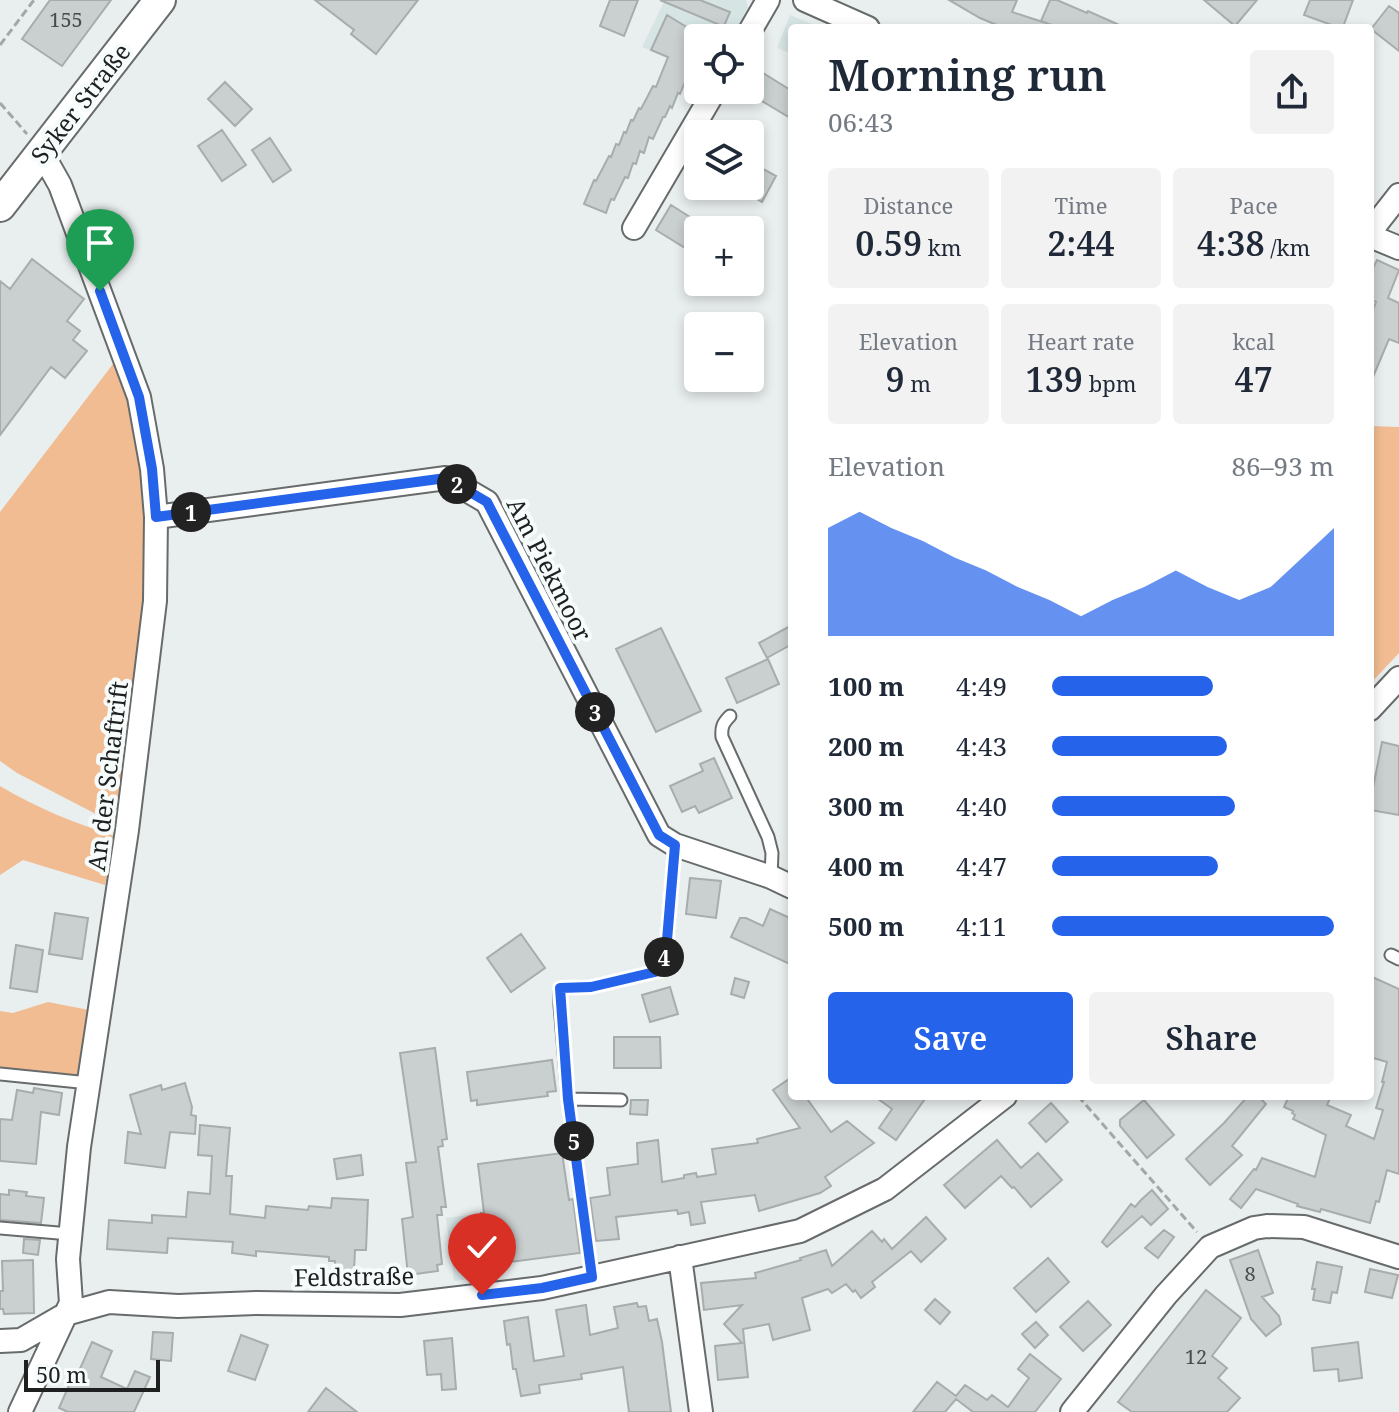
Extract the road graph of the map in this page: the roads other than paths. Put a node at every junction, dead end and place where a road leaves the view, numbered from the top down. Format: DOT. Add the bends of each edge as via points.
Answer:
graph roads {
  1 [pos="160,0"];
  2 [pos="768,0"];
  3 [pos="805,0"];
  4 [pos="754,24"];
  5 [pos="859,24"];
  6 [pos="707,104"];
  7 [pos="42,153"];
  8 [pos="1399,195"];
  9 [pos="0,206"];
  10 [pos="634,228"];
  11 [pos="1374,229"];
  12 [pos="1374,236"];
  13 [pos="1399,248"];
  14 [pos="156,517"];
  15 [pos="1399,678"];
  16 [pos="1374,705"];
  17 [pos="730,716"];
  18 [pos="675,845"];
  19 [pos="771,877"];
  20 [pos="788,885"];
  21 [pos="0,1074"];
  22 [pos="89,1083"];
  23 [pos="568,1099"];
  24 [pos="621,1100"];
  25 [pos="1000,1100"];
  26 [pos="0,1228"];
  27 [pos="70,1234"];
  28 [pos="680,1257"];
  29 [pos="1399,1257"];
  30 [pos="592,1277"];
  31 [pos="66,1314"];
  32 [pos="0,1341"];
  33 [pos="20,1412"];
  34 [pos="701,1412"];
  35 [pos="1072,1412"];
  1 -- 7 [label="main road, Syker Straße"];
  2 -- 4 [label="street"];
  3 -- 5 [label="street"];
  6 -- 10 [label="street"];
  7 -- 9 [label="main road, Syker Straße"];
  7 -- 14 [label="street, An der Schaftrift" via="60,185 139,397"];
  8 -- 11 [label="street"];
  12 -- 13 [label="street"];
  14 -- 18 [label="street, Am Piekmoor" via="446,478 487,502 659,835"];
  14 -- 22 [label="street, An der Schaftrift" via="154,616"];
  15 -- 16 [label="street"];
  17 -- 19 [label="lane" via="723,723 722,737 768,837"];
  18 -- 19 [label="street, Am Piekmoor"];
  18 -- 23 [label="lane" via="666,952 659,971 591,987 560,988"];
  19 -- 20 [label="street, Am Piekmoor"];
  21 -- 22 [label="lane"];
  22 -- 27 [label="street, An der Schaftrift"];
  23 -- 24 [label="lane"];
  23 -- 30 [label="lane"];
  25 -- 28 [label="street, Feldstraße" via="885,1189 800,1231"];
  26 -- 27 [label="lane"];
  27 -- 31 [label="street, An der Schaftrift" via="71,1303"];
  28 -- 30 [label="street, Feldstraße"];
  28 -- 34 [label="street"];
  29 -- 35 [label="street" via="1304,1227 1254,1228 1210,1247"];
  30 -- 31 [label="street, Feldstraße" via="400,1305 109,1302"];
  31 -- 32 [label="street, Feldstraße" via="21,1340"];
  31 -- 33 [label="street, An der Schaftrift"];
}
